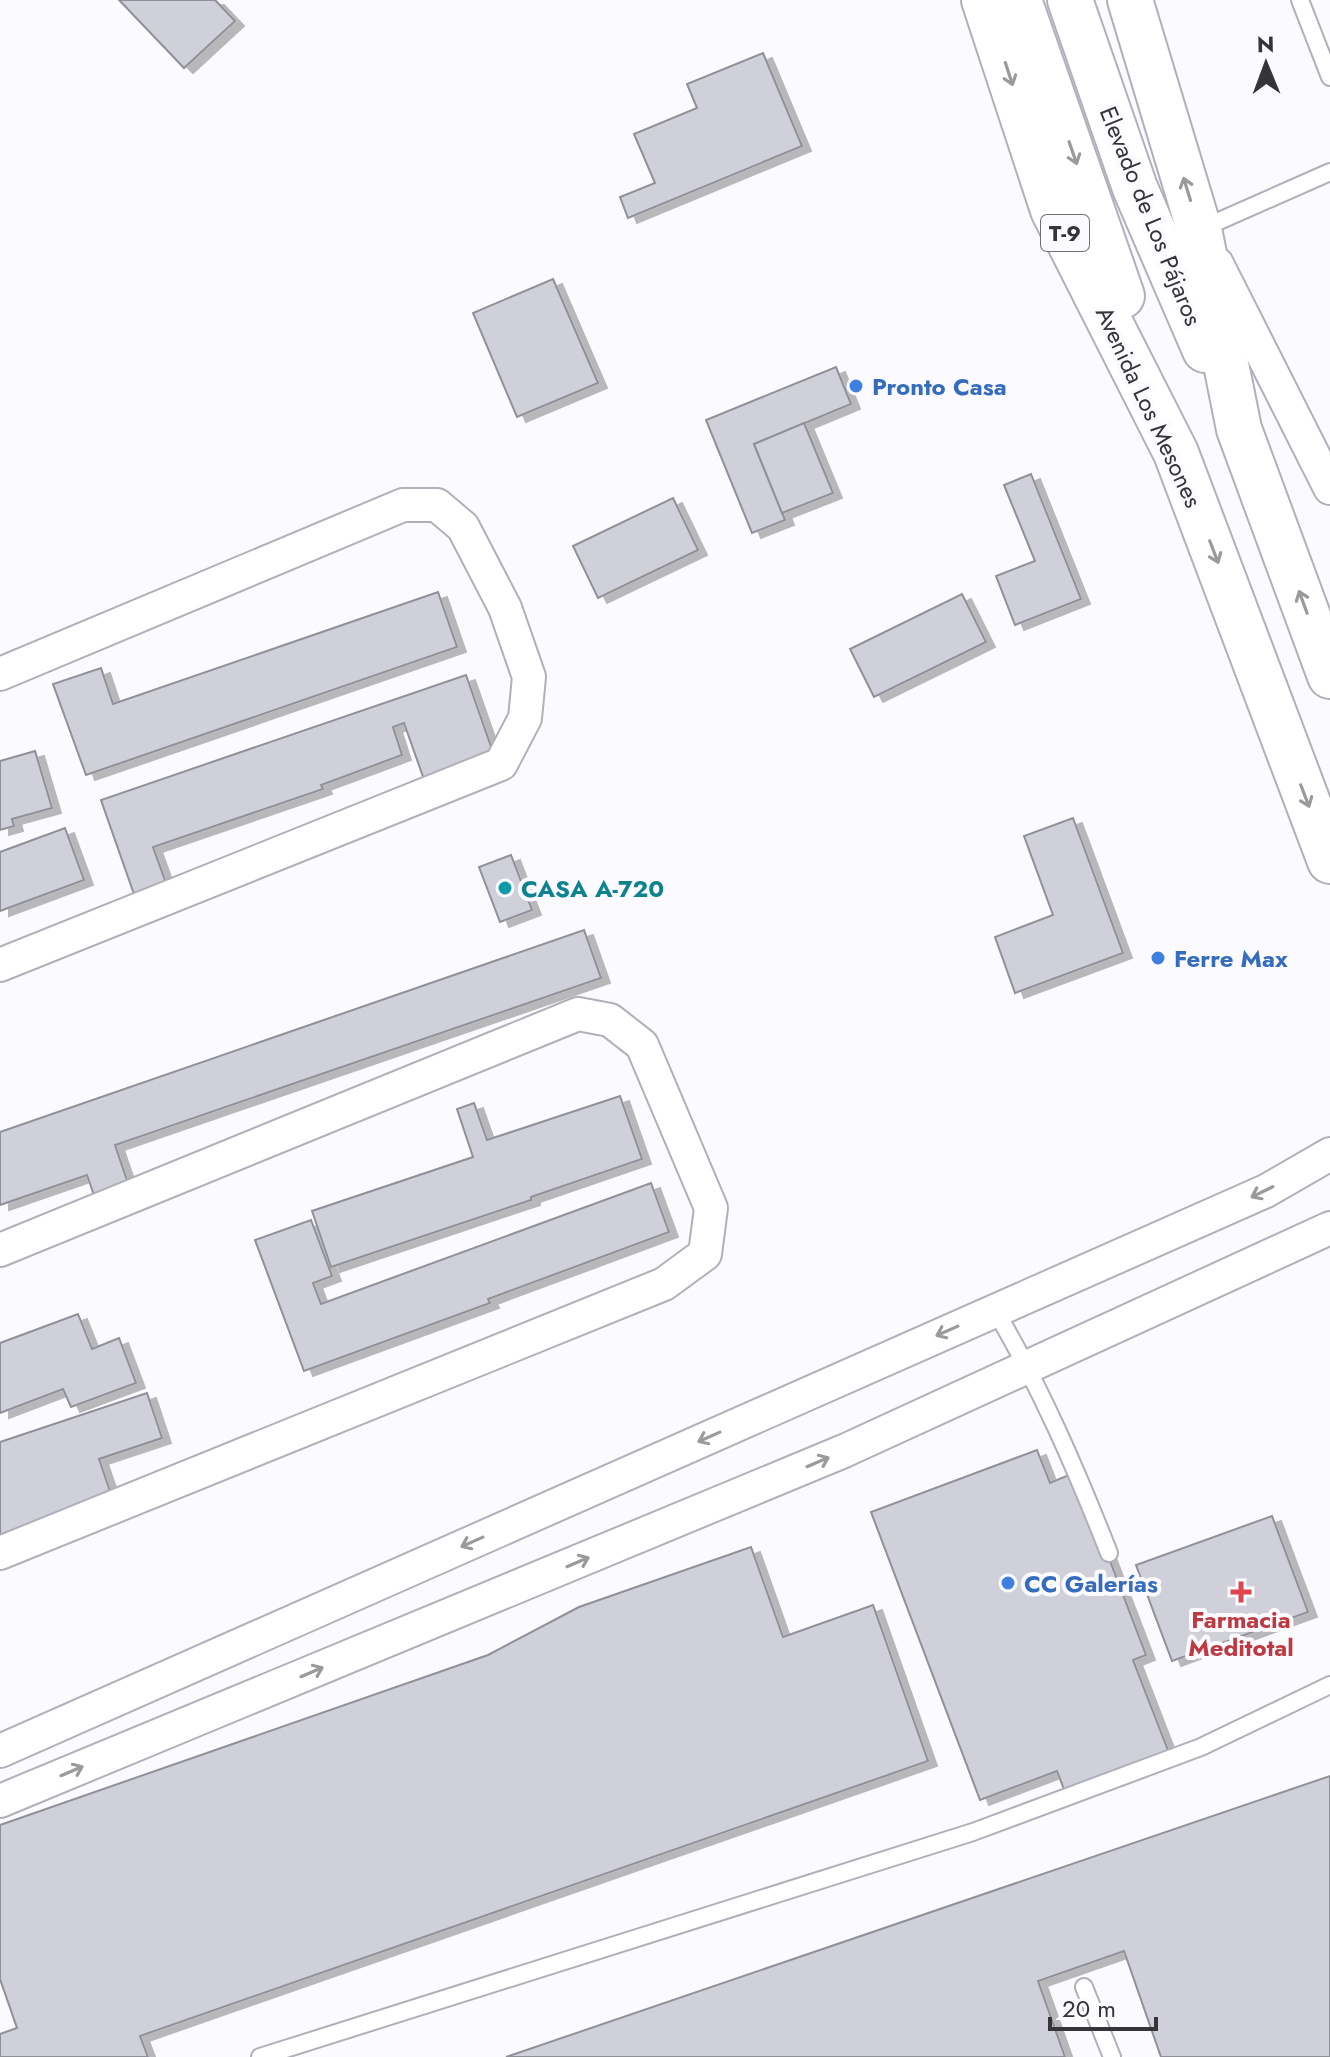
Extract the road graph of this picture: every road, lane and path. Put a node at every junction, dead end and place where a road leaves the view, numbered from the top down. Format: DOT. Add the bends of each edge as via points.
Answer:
graph roads {
  1 [pos="984,0"];
  2 [pos="1019,0"];
  3 [pos="1070,0"];
  4 [pos="1130,0"];
  5 [pos="1300,0"];
  6 [pos="1330,77"];
  7 [pos="1330,172"];
  8 [pos="1199,229"];
  9 [pos="1239,429"];
  10 [pos="1176,453"];
  11 [pos="1330,488"];
  12 [pos="0,674"];
  13 [pos="1330,676"];
  14 [pos="1330,861"];
  15 [pos="0,965"];
  16 [pos="1330,1154"];
  17 [pos="1330,1228"];
  18 [pos="0,1250"];
  19 [pos="995,1310"];
  20 [pos="1028,1365"];
  21 [pos="0,1553"];
  22 [pos="1109,1553"];
  23 [pos="1330,1685"];
  24 [pos="0,1751"];
  25 [pos="0,1801"];
  26 [pos="1084,1987"];
  27 [pos="260,2057"];
  28 [pos="1112,2057"];
  1 -- 10 [label="highway, Avenida Los Mesones / T-9, one-way" via="1053,210"];
  2 -- 10 [label="highway, Elevado de Los Pájaros / T-9, one-way"];
  3 -- 9 [label="highway, Elevado de Los Pájaros" via="1135,188"];
  8 -- 4 [label="highway, one-way"];
  5 -- 6 [label="lane"];
  7 -- 8 [label="lane"];
  8 -- 9 [label="highway"];
  8 -- 11 [label="street"];
  13 -- 9 [label="highway, one-way"];
  10 -- 14 [label="highway, Avenida Los Mesones / T-9, one-way"];
  12 -- 15 [label="street" via="403,505 437,505 463,527 505,608 529,677 525,718 501,764"];
  16 -- 19 [label="street, one-way" via="1266,1191"];
  17 -- 20 [label="street"];
  18 -- 21 [label="street" via="578,1014 610,1020 642,1045 711,1208 705,1254 664,1284"];
  19 -- 20 [label="lane"];
  19 -- 24 [label="street, one-way"];
  20 -- 22 [label="lane"];
  25 -- 20 [label="street, one-way" via="829,1457"];
  23 -- 27 [label="lane" via="1201,1747 973,1832"];
  26 -- 28 [label="lane"];
}
